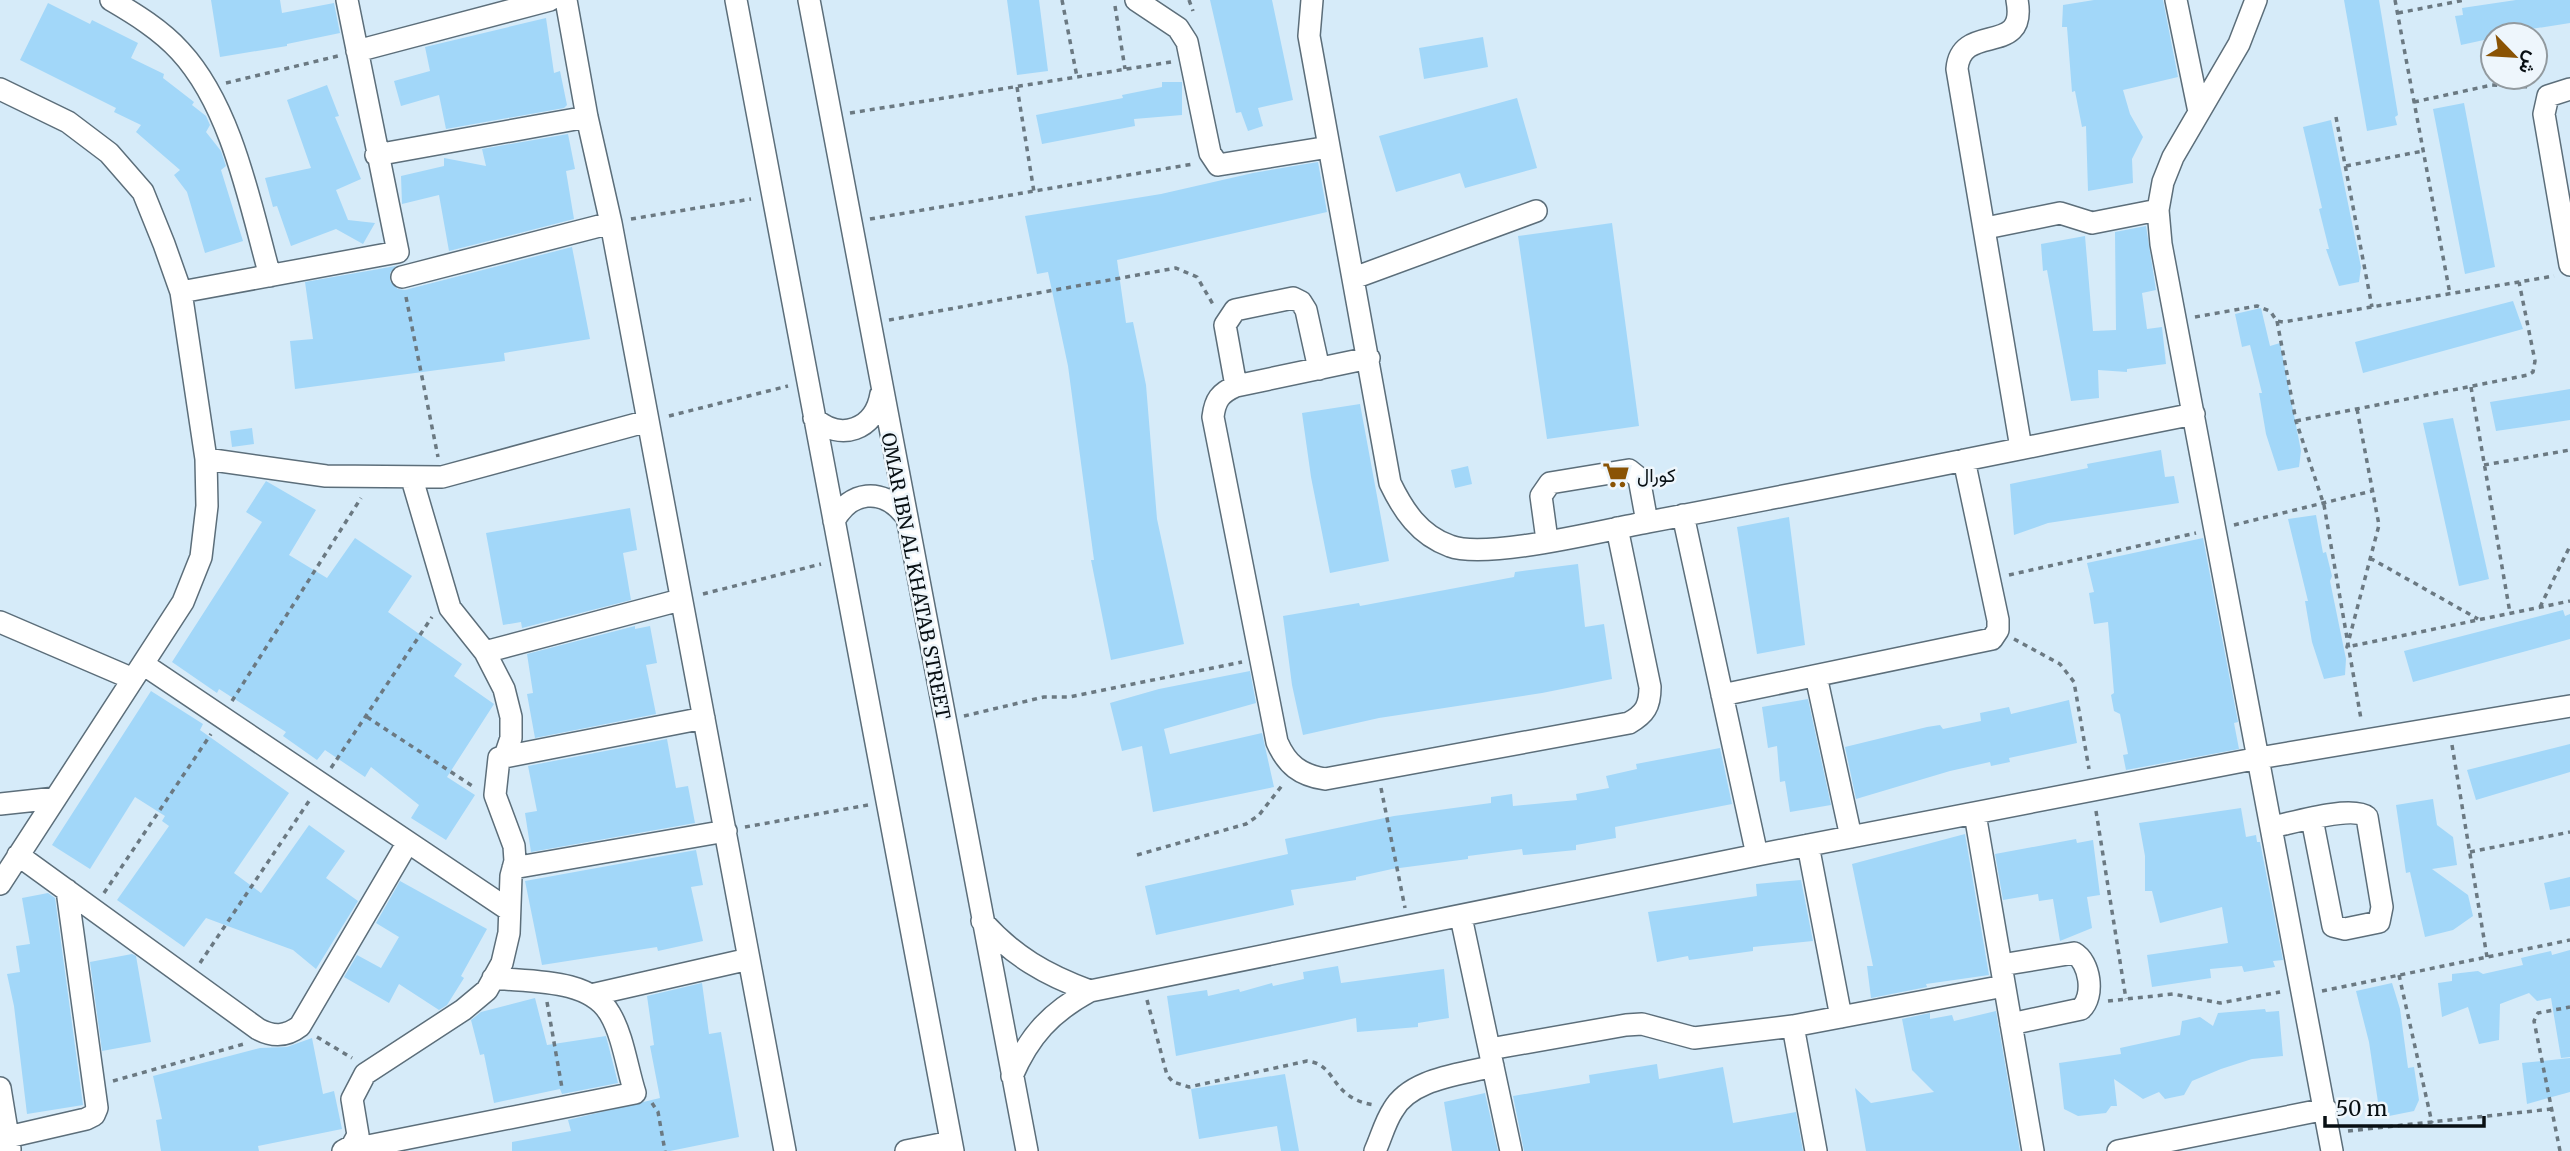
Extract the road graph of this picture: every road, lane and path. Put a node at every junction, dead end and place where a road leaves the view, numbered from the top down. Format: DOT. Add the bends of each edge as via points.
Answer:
graph roads {
  1 [pos="111,0"];
  2 [pos="347,0"];
  3 [pos="550,0"];
  4 [pos="566,0"];
  5 [pos="736,0"];
  6 [pos="809,0"];
  7 [pos="1062,0"];
  8 [pos="1114,0"];
  9 [pos="1136,0"];
  10 [pos="1312,0"];
  11 [pos="2017,0"];
  12 [pos="2176,0"];
  13 [pos="2256,0"];
  14 [pos="2395,0"];
  15 [pos="2465,0"];
  16 [pos="2398,13"];
  17 [pos="357,51"];
  18 [pos="1190,59"];
  19 [pos="1125,69"];
  20 [pos="1077,77"];
  21 [pos="1017,87"];
  22 [pos="207,88"];
  23 [pos="0,89"];
  24 [pos="2570,89"];
  25 [pos="2548,96"];
  26 [pos="2414,102"];
  27 [pos="2199,112"];
  28 [pos="831,116"];
  29 [pos="587,117"];
  30 [pos="2336,117"];
  31 [pos="1329,147"];
  32 [pos="2423,151"];
  33 [pos="376,155"];
  34 [pos="1212,161"];
  35 [pos="2346,166"];
  36 [pos="1034,192"];
  37 [pos="771,196"];
  38 [pos="2158,210"];
  39 [pos="1536,211"];
  40 [pos="611,223"];
  41 [pos="850,223"];
  42 [pos="1986,228"];
  43 [pos="2564,271"];
  44 [pos="270,276"];
  45 [pos="402,276"];
  46 [pos="1354,278"];
  47 [pos="2519,282"];
  48 [pos="181,292"];
  49 [pos="2450,294"];
  50 [pos="2372,307"];
  51 [pos="2176,321"];
  52 [pos="2277,321"];
  53 [pos="869,324"];
  54 [pos="1225,325"];
  55 [pos="1369,358"];
  56 [pos="1319,369"];
  57 [pos="807,382"];
  58 [pos="1236,386"];
  59 [pos="2471,387"];
  60 [pos="881,393"];
  61 [pos="2357,409"];
  62 [pos="2194,414"];
  63 [pos="814,418"];
  64 [pos="648,421"];
  65 [pos="2296,421"];
  66 [pos="2021,448"];
  67 [pos="2570,450"];
  68 [pos="206,460"];
  69 [pos="1964,460"];
  70 [pos="2484,465"];
  71 [pos="374,477"];
  72 [pos="442,477"];
  73 [pos="412,479"];
  74 [pos="2372,491"];
  75 [pos="2324,505"];
  76 [pos="904,514"];
  77 [pos="1684,515"];
  78 [pos="834,521"];
  79 [pos="1647,522"];
  80 [pos="1617,528"];
  81 [pos="2216,529"];
  82 [pos="1548,540"];
  83 [pos="2570,546"];
  84 [pos="2370,558"];
  85 [pos="841,559"];
  86 [pos="1990,579"];
  87 [pos="680,600"];
  88 [pos="2570,601"];
  89 [pos="2540,607"];
  90 [pos="2510,613"];
  91 [pos="2479,620"];
  92 [pos="0,622"];
  93 [pos="1998,630"];
  94 [pos="2347,647"];
  95 [pos="485,652"];
  96 [pos="1261,659"];
  97 [pos="138,671"];
  98 [pos="1816,676"];
  99 [pos="1722,695"];
  100 [pos="2570,706"];
  101 [pos="366,716"];
  102 [pos="222,717"];
  103 [pos="704,718"];
  104 [pos="943,720"];
  105 [pos="2448,726"];
  106 [pos="2365,740"];
  107 [pos="499,758"];
  108 [pos="2259,758"];
  109 [pos="1295,769"];
  110 [pos="1378,769"];
  111 [pos="2092,790"];
  112 [pos="56,798"];
  113 [pos="886,802"];
  114 [pos="0,804"];
  115 [pos="500,804"];
  116 [pos="1975,814"];
  117 [pos="2312,819"];
  118 [pos="2272,827"];
  119 [pos="726,831"];
  120 [pos="2570,832"];
  121 [pos="1851,837"];
  122 [pos="408,842"];
  123 [pos="1808,845"];
  124 [pos="2470,852"];
  125 [pos="18,855"];
  126 [pos="1137,855"];
  127 [pos="1757,855"];
  128 [pos="513,868"];
  129 [pos="0,884"];
  130 [pos="67,891"];
  131 [pos="93,909"];
  132 [pos="509,910"];
  133 [pos="1461,917"];
  134 [pos="981,920"];
  135 [pos="1408,927"];
  136 [pos="2570,940"];
  137 [pos="2487,957"];
  138 [pos="749,959"];
  139 [pos="2002,975"];
  140 [pos="2399,975"];
  141 [pos="494,978"];
  142 [pos="1142,979"];
  143 [pos="544,984"];
  144 [pos="1090,991"];
  145 [pos="2303,992"];
  146 [pos="591,995"];
  147 [pos="2126,999"];
  148 [pos="2087,1003"];
  149 [pos="2570,1007"];
  150 [pos="1841,1017"];
  151 [pos="2011,1024"];
  152 [pos="300,1026"];
  153 [pos="1793,1026"];
  154 [pos="275,1035"];
  155 [pos="1491,1058"];
  156 [pos="370,1070"];
  157 [pos="1012,1076"];
  158 [pos="94,1087"];
  159 [pos="0,1088"];
  160 [pos="635,1093"];
  161 [pos="565,1107"];
  162 [pos="1393,1108"];
  163 [pos="2326,1109"];
  164 [pos="2552,1109"];
  165 [pos="2432,1123"];
  166 [pos="2331,1142"];
  167 [pos="10,1144"];
  168 [pos="952,1147"];
  169 [pos="345,1151"];
  170 [pos="665,1151"];
  171 [pos="785,1151"];
  172 [pos="906,1151"];
  173 [pos="1027,1151"];
  174 [pos="1375,1151"];
  175 [pos="1511,1151"];
  176 [pos="1816,1151"];
  177 [pos="2033,1151"];
  178 [pos="2118,1151"];
  179 [pos="2560,1151"];
  1 -- 22 [label="street" via="138,15 180,51"];
  2 -- 17 [label="street"];
  3 -- 17 [label="street"];
  4 -- 29 [label="street"];
  5 -- 37 [label="street"];
  6 -- 28 [label="street, OMAR IBN AL KHATAB STREET"];
  7 -- 20 [label="path"];
  8 -- 19 [label="path"];
  9 -- 18 [label="street" via="1178,28"];
  10 -- 31 [label="street" via="1309,36"];
  11 -- 42 [label="street" via="2018,21 2008,35 1969,44 1958,59"];
  12 -- 27 [label="street"];
  13 -- 27 [label="street" via="2239,44"];
  14 -- 16 [label="path"];
  15 -- 16 [label="path"];
  16 -- 26 [label="path"];
  17 -- 22 [label="path"];
  17 -- 33 [label="street"];
  18 -- 19 [label="path"];
  18 -- 34 [label="street"];
  19 -- 20 [label="path"];
  20 -- 21 [label="path"];
  21 -- 28 [label="path"];
  21 -- 36 [label="path"];
  22 -- 44 [label="street" via="234,151"];
  23 -- 48 [label="street" via="68,122 110,153 143,192"];
  24 -- 25 [label="street"];
  25 -- 26 [label="path" via="2528,84 2510,83"];
  25 -- 43 [label="street" via="2544,114"];
  26 -- 32 [label="path"];
  27 -- 38 [label="street" via="2173,157"];
  28 -- 41 [label="street, OMAR IBN AL KHATAB STREET"];
  29 -- 33 [label="street"];
  29 -- 40 [label="street"];
  30 -- 35 [label="path"];
  31 -- 34 [label="street" via="1217,165"];
  31 -- 46 [label="street"];
  32 -- 35 [label="path"];
  32 -- 49 [label="path"];
  33 -- 44 [label="street" via="398,252"];
  34 -- 36 [label="path"];
  35 -- 50 [label="path"];
  36 -- 41 [label="path"];
  37 -- 40 [label="path"];
  37 -- 57 [label="street"];
  38 -- 42 [label="street" via="2092,223 2060,214"];
  38 -- 51 [label="street"];
  39 -- 46 [label="street"];
  40 -- 45 [label="street"];
  40 -- 64 [label="street"];
  41 -- 53 [label="street, OMAR IBN AL KHATAB STREET"];
  42 -- 66 [label="street"];
  43 -- 47 [label="path"];
  44 -- 48 [label="street"];
  45 -- 72 [label="path"];
  46 -- 55 [label="street"];
  47 -- 49 [label="path"];
  47 -- 59 [label="path" via="2535,366 2528,375"];
  48 -- 68 [label="street"];
  49 -- 50 [label="path"];
  50 -- 52 [label="path"];
  51 -- 52 [label="path" via="2257,306 2270,311"];
  51 -- 62 [label="street"];
  52 -- 65 [label="path"];
  53 -- 54 [label="path" via="1176,268 1197,277"];
  53 -- 60 [label="street, OMAR IBN AL KHATAB STREET"];
  54 -- 56 [label="street" via="1235,310 1293,299 1301,302"];
  54 -- 58 [label="street"];
  55 -- 56 [label="street"];
  55 -- 82 [label="street" via="1390,482 1403,510 1424,532 1451,546 1480,551"];
  56 -- 58 [label="street"];
  57 -- 63 [label="street"];
  57 -- 64 [label="path"];
  58 -- 96 [label="street" via="1223,391 1213,417"];
  59 -- 61 [label="path"];
  59 -- 70 [label="path"];
  60 -- 63 [label="street" via="874,415 856,429 833,430"];
  60 -- 76 [label="street, OMAR IBN AL KHATAB STREET"];
  61 -- 65 [label="path"];
  61 -- 74 [label="path"];
  62 -- 66 [label="street"];
  62 -- 81 [label="street"];
  63 -- 78 [label="street"];
  64 -- 72 [label="street"];
  64 -- 87 [label="street"];
  65 -- 75 [label="path"];
  66 -- 69 [label="street"];
  67 -- 70 [label="path"];
  68 -- 71 [label="street" via="326,476"];
  68 -- 97 [label="street" via="201,557 183,602"];
  69 -- 77 [label="street"];
  69 -- 86 [label="street"];
  70 -- 90 [label="path"];
  71 -- 73 [label="street"];
  71 -- 102 [label="path"];
  72 -- 73 [label="street"];
  73 -- 95 [label="street" via="450,607"];
  74 -- 75 [label="path"];
  74 -- 84 [label="path" via="2379,525"];
  75 -- 81 [label="path"];
  75 -- 94 [label="path"];
  76 -- 78 [label="street" via="886,498 861,496 849,501"];
  76 -- 104 [label="street, OMAR IBN AL KHATAB STREET"];
  77 -- 79 [label="street"];
  77 -- 99 [label="street"];
  78 -- 85 [label="street"];
  79 -- 80 [label="street"];
  79 -- 82 [label="street" via="1639,478 1629,470 1550,483 1542,491"];
  80 -- 82 [label="street"];
  80 -- 110 [label="street" via="1650,687 1650,703 1642,716 1629,723"];
  81 -- 86 [label="path"];
  81 -- 108 [label="street"];
  83 -- 89 [label="path"];
  84 -- 91 [label="path"];
  84 -- 94 [label="path"];
  85 -- 87 [label="path"];
  85 -- 113 [label="street"];
  86 -- 93 [label="street"];
  87 -- 95 [label="street"];
  87 -- 103 [label="street"];
  88 -- 89 [label="path"];
  89 -- 90 [label="path"];
  90 -- 91 [label="path"];
  91 -- 94 [label="path"];
  92 -- 97 [label="street"];
  93 -- 98 [label="street" via="1983,642"];
  93 -- 111 [label="path" via="2051,658 2074,682"];
  94 -- 106 [label="path"];
  95 -- 107 [label="street" via="504,689 511,716 511,738 505,756"];
  96 -- 104 [label="path" via="1069,697 1044,697"];
  96 -- 109 [label="street" via="1277,742"];
  97 -- 102 [label="street"];
  97 -- 112 [label="street"];
  98 -- 99 [label="street"];
  98 -- 121 [label="street"];
  99 -- 127 [label="street"];
  100 -- 105 [label="street"];
  101 -- 115 [label="path"];
  102 -- 122 [label="street"];
  102 -- 131 [label="path"];
  103 -- 107 [label="street"];
  103 -- 119 [label="street"];
  104 -- 134 [label="street, OMAR IBN AL KHATAB STREET"];
  105 -- 106 [label="street"];
  105 -- 124 [label="path"];
  106 -- 108 [label="street"];
  107 -- 115 [label="street" via="495,795"];
  108 -- 111 [label="street"];
  108 -- 118 [label="street"];
  109 -- 110 [label="street" via="1325,779"];
  109 -- 126 [label="path" via="1259,815 1246,824"];
  110 -- 135 [label="path"];
  111 -- 116 [label="street"];
  111 -- 147 [label="path"];
  112 -- 114 [label="street"];
  112 -- 125 [label="street"];
  113 -- 119 [label="path"];
  113 -- 168 [label="street"];
  115 -- 128 [label="street" via="514,846"];
  116 -- 121 [label="street"];
  116 -- 139 [label="street"];
  117 -- 117 [label="street" via="2356,811 2367,817 2382,907 2379,922 2345,929 2333,926"];
  117 -- 118 [label="street"];
  118 -- 145 [label="street"];
  119 -- 128 [label="street"];
  119 -- 138 [label="street"];
  120 -- 124 [label="path"];
  121 -- 123 [label="street"];
  122 -- 132 [label="street"];
  122 -- 152 [label="street"];
  123 -- 127 [label="street"];
  123 -- 150 [label="street"];
  124 -- 137 [label="path"];
  125 -- 129 [label="street"];
  125 -- 130 [label="street"];
  127 -- 133 [label="street"];
  128 -- 132 [label="street"];
  130 -- 131 [label="street"];
  130 -- 158 [label="street"];
  131 -- 154 [label="street" via="258,1029"];
  132 -- 141 [label="street" via="509,933"];
  133 -- 135 [label="street"];
  133 -- 155 [label="street"];
  134 -- 144 [label="street" via="1029,964"];
  134 -- 157 [label="street, OMAR IBN AL KHATAB STREET"];
  135 -- 142 [label="street"];
  136 -- 137 [label="path"];
  137 -- 140 [label="path"];
  138 -- 146 [label="street"];
  138 -- 171 [label="street"];
  139 -- 148 [label="street" via="2074,953 2085,964"];
  139 -- 150 [label="street"];
  139 -- 151 [label="street"];
  140 -- 145 [label="path"];
  140 -- 165 [label="path"];
  141 -- 143 [label="street"];
  141 -- 156 [label="street" via="463,1010"];
  142 -- 144 [label="street"];
  142 -- 162 [label="path" via="1167,1075 1180,1086 1318,1062 1334,1084 1356,1102"];
  143 -- 146 [label="street"];
  143 -- 161 [label="path"];
  144 -- 157 [label="street" via="1041,1024"];
  145 -- 147 [label="path" via="2220,1003 2183,995"];
  145 -- 163 [label="street"];
  146 -- 160 [label="street" via="612,1016"];
  147 -- 148 [label="path"];
  148 -- 151 [label="street" via="2074,1011"];
  149 -- 164 [label="path" via="2535,1016"];
  150 -- 153 [label="street"];
  151 -- 177 [label="street"];
  152 -- 154 [label="street"];
  152 -- 156 [label="path"];
  153 -- 155 [label="street" via="1694,1038 1642,1024 1626,1025"];
  153 -- 176 [label="street"];
  154 -- 158 [label="path"];
  155 -- 162 [label="street" via="1422,1085"];
  155 -- 175 [label="street"];
  156 -- 169 [label="street" via="356,1086 352,1099 358,1135"];
  157 -- 173 [label="street, OMAR IBN AL KHATAB STREET"];
  158 -- 167 [label="street" via="97,1108 91,1118"];
  159 -- 167 [label="street"];
  160 -- 161 [label="street"];
  160 -- 170 [label="path" via="652,1101 658,1112"];
  161 -- 169 [label="street"];
  162 -- 174 [label="street"];
  163 -- 166 [label="street"];
  163 -- 178 [label="street"];
  164 -- 165 [label="path"];
  164 -- 179 [label="path"];
  165 -- 166 [label="path"];
  168 -- 172 [label="street"];
}
